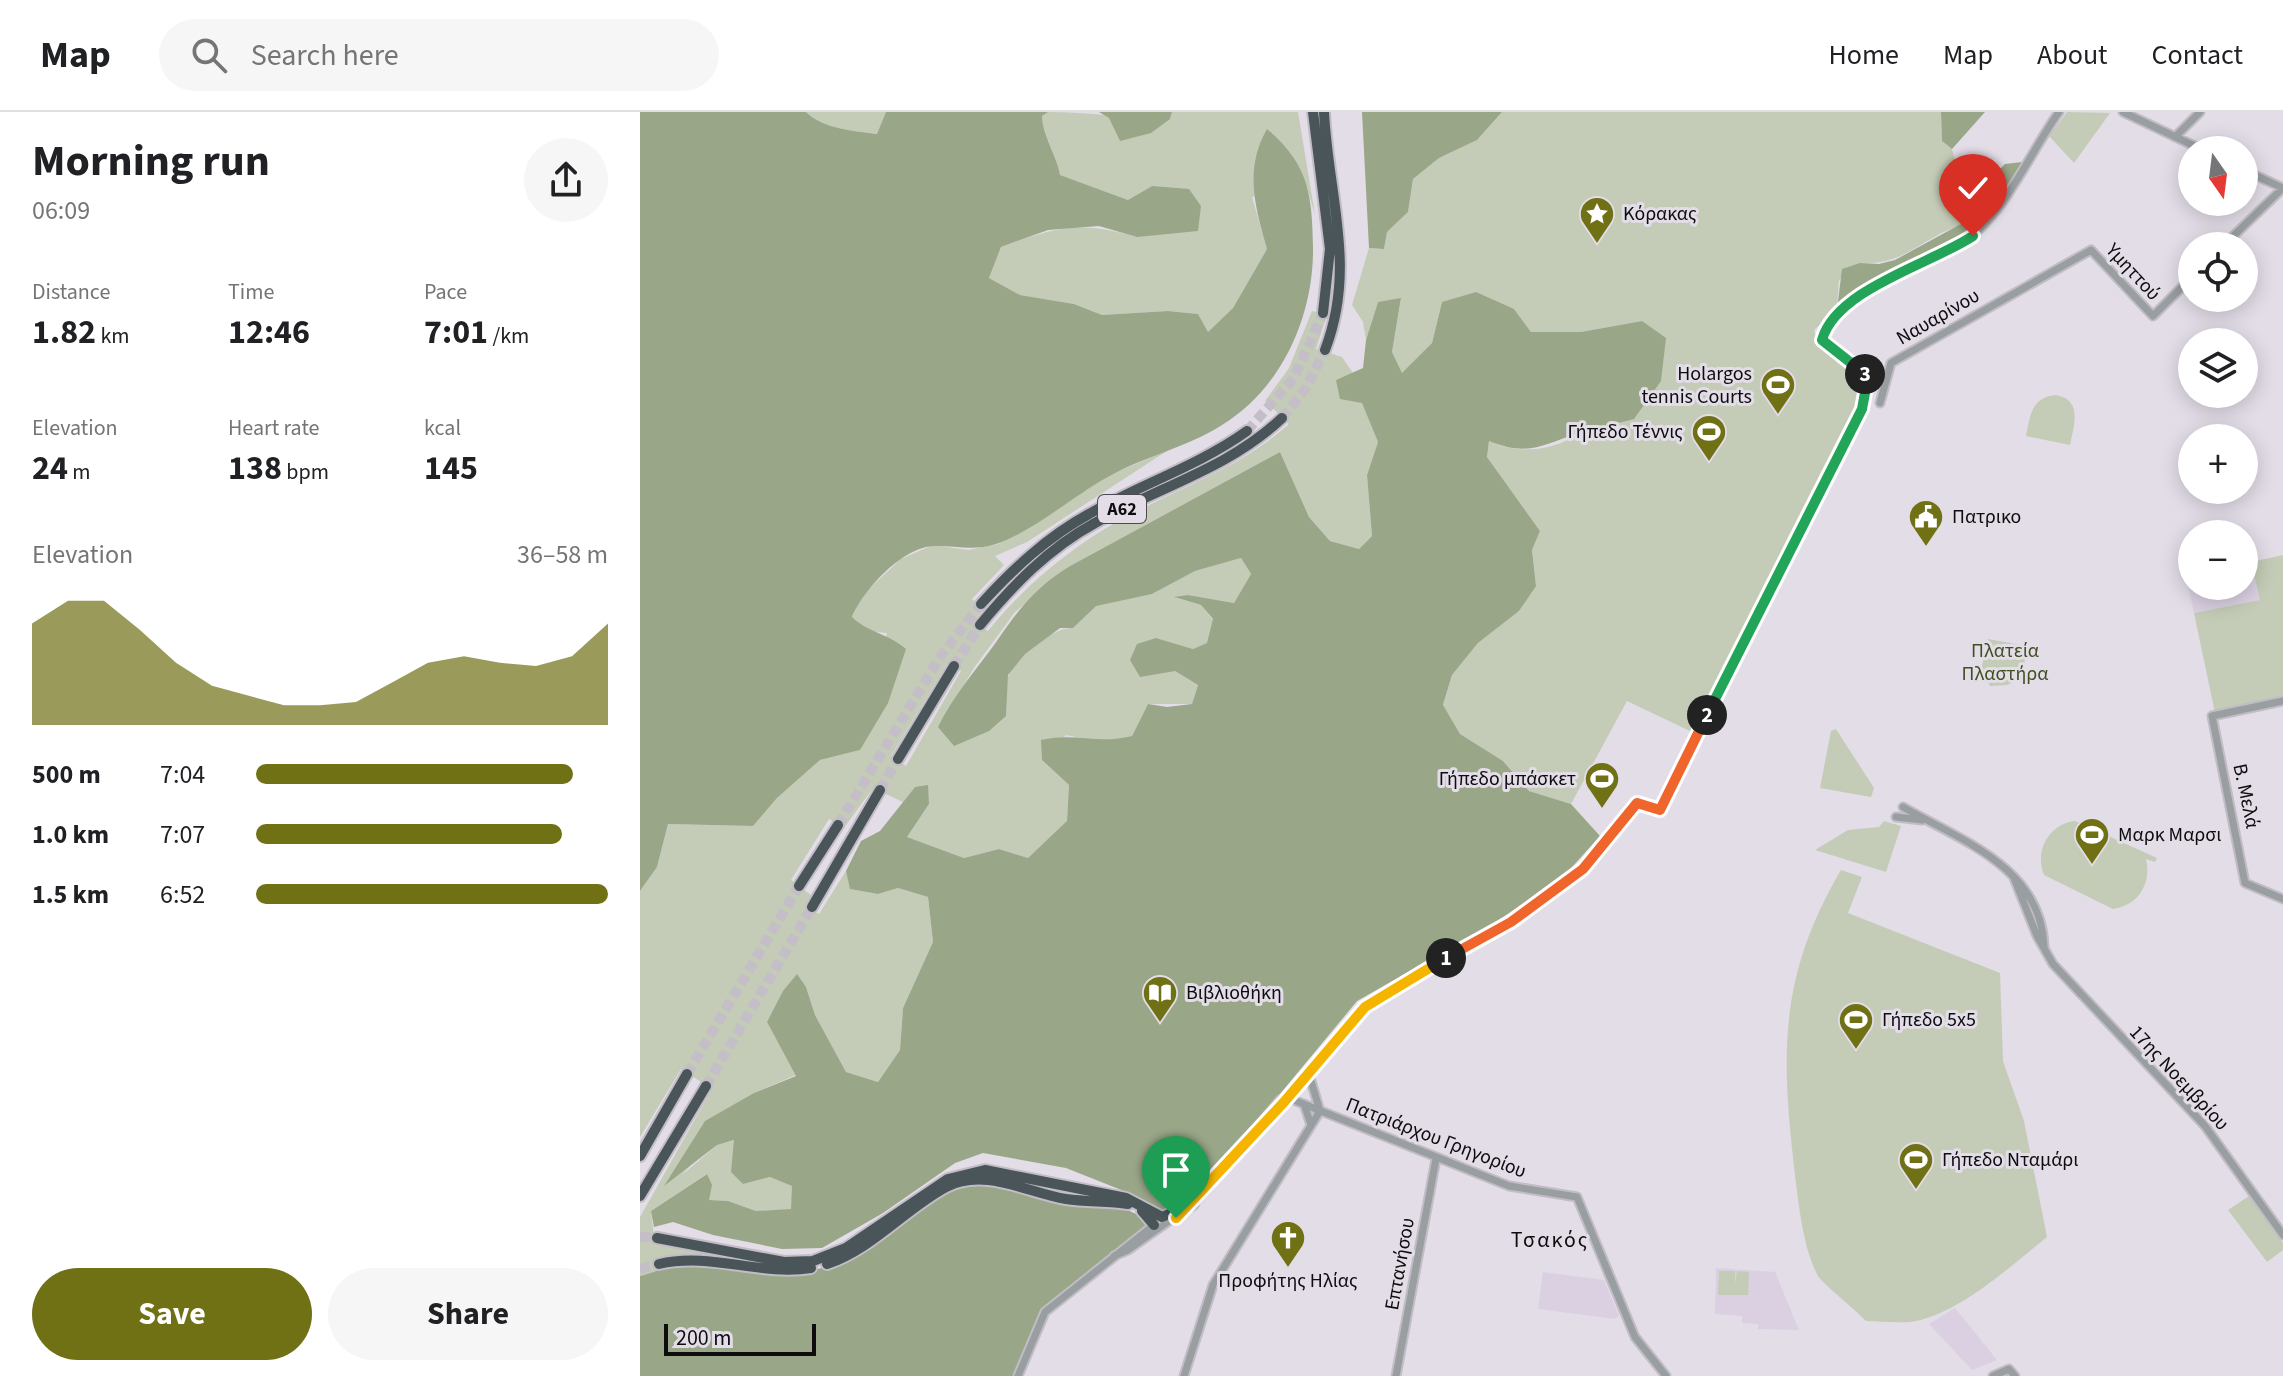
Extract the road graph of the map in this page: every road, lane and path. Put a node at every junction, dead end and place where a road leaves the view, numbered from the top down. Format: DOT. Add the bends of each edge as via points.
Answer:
graph roads {
  1 [pos="1311,112"];
  2 [pos="1324,112"];
  3 [pos="2059,112"];
  4 [pos="2123,112"];
  5 [pos="2200,112"];
  6 [pos="2175,137"];
  7 [pos="2178,138"];
  8 [pos="2258,176"];
  9 [pos="2283,188"];
  10 [pos="2237,232"];
  11 [pos="2091,250"];
  12 [pos="2178,291"];
  13 [pos="1323,313"];
  14 [pos="1325,350"];
  15 [pos="1863,406"];
  16 [pos="1282,418"];
  17 [pos="1247,431"];
  18 [pos="981,604"];
  19 [pos="980,625"];
  20 [pos="954,666"];
  21 [pos="2283,701"];
  22 [pos="898,759"];
  23 [pos="880,790"];
  24 [pos="1903,807"];
  25 [pos="1896,817"];
  26 [pos="1924,820"];
  27 [pos="838,825"];
  28 [pos="799,886"];
  29 [pos="2283,899"];
  30 [pos="812,907"];
  31 [pos="1308,1071"];
  32 [pos="687,1074"];
  33 [pos="706,1086"];
  34 [pos="1286,1097"];
  35 [pos="1304,1104"];
  36 [pos="1320,1111"];
  37 [pos="1311,1125"];
  38 [pos="640,1156"];
  39 [pos="1436,1159"];
  40 [pos="640,1196"];
  41 [pos="1193,1204"];
  42 [pos="1156,1222"];
  43 [pos="2283,1235"];
  44 [pos="657,1238"];
  45 [pos="659,1264"];
  46 [pos="2010,1373"];
  47 [pos="1018,1376"];
  48 [pos="1184,1376"];
  49 [pos="1396,1376"];
  50 [pos="1666,1376"];
  51 [pos="1993,1376"];
  1 -- 13 [label="highway" via="1330,249"];
  2 -- 14 [label="highway" via="1342,271 1338,309"];
  3 -- 15 [label="street" via="1979,231 1855,298 1827,327 1824,343 1866,374"];
  4 -- 6 [label="street"];
  5 -- 6 [label="street"];
  6 -- 7 [label="street"];
  8 -- 9 [label="street"];
  9 -- 10 [label="street"];
  11 -- 12 [label="street, Υμηττού" via="2153,316"];
  11 -- 15 [label="street, Ναυαρίνου" via="1888,368 1880,400"];
  15 -- 31 [label="street" via="1660,810 1637,803 1593,858 1559,889 1369,1003"];
  16 -- 19 [label="highway, Α62" via="1226,460 1067,539"];
  17 -- 18 [label="highway, Α62" via="1060,532"];
  20 -- 22 [label="highway"];
  21 -- 29 [label="street, Β. Μελά" via="2212,716 2245,883"];
  23 -- 30 [label="highway"];
  24 -- 26 [label="street, 17ης Νοεμβρίου"];
  25 -- 26 [label="street, 17ης Νοεμβρίου"];
  26 -- 43 [label="street, 17ης Νοεμβρίου" via="1977,846 2014,878 2044,948 2075,991 2205,1126"];
  27 -- 28 [label="highway"];
  31 -- 34 [label="street"];
  31 -- 36 [label="street"];
  32 -- 38 [label="highway"];
  33 -- 40 [label="highway"];
  34 -- 35 [label="street, Πατριάρχου Γρηγορίου"];
  34 -- 41 [label="street"];
  35 -- 36 [label="street, Πατριάρχου Γρηγορίου"];
  35 -- 37 [label="street"];
  36 -- 37 [label="street"];
  36 -- 39 [label="street, Πατριάρχου Γρηγορίου"];
  37 -- 48 [label="street" via="1213,1285"];
  39 -- 49 [label="street, Επτανήσου"];
  39 -- 50 [label="street, Πατριάρχου Γρηγορίου" via="1509,1186 1577,1197 1635,1337"];
  41 -- 42 [label="street"];
  41 -- 42 [label="highway"];
  42 -- 44 [label="highway" via="1134,1200 1012,1172 976,1170 942,1182 846,1248 813,1261 784,1262"];
  42 -- 45 [label="highway" via="1131,1204 1063,1198 973,1179 946,1187 853,1252 823,1265 783,1269 702,1258"];
  42 -- 47 [label="street" via="1045,1312"];
  46 -- 51 [label="street"];
}
